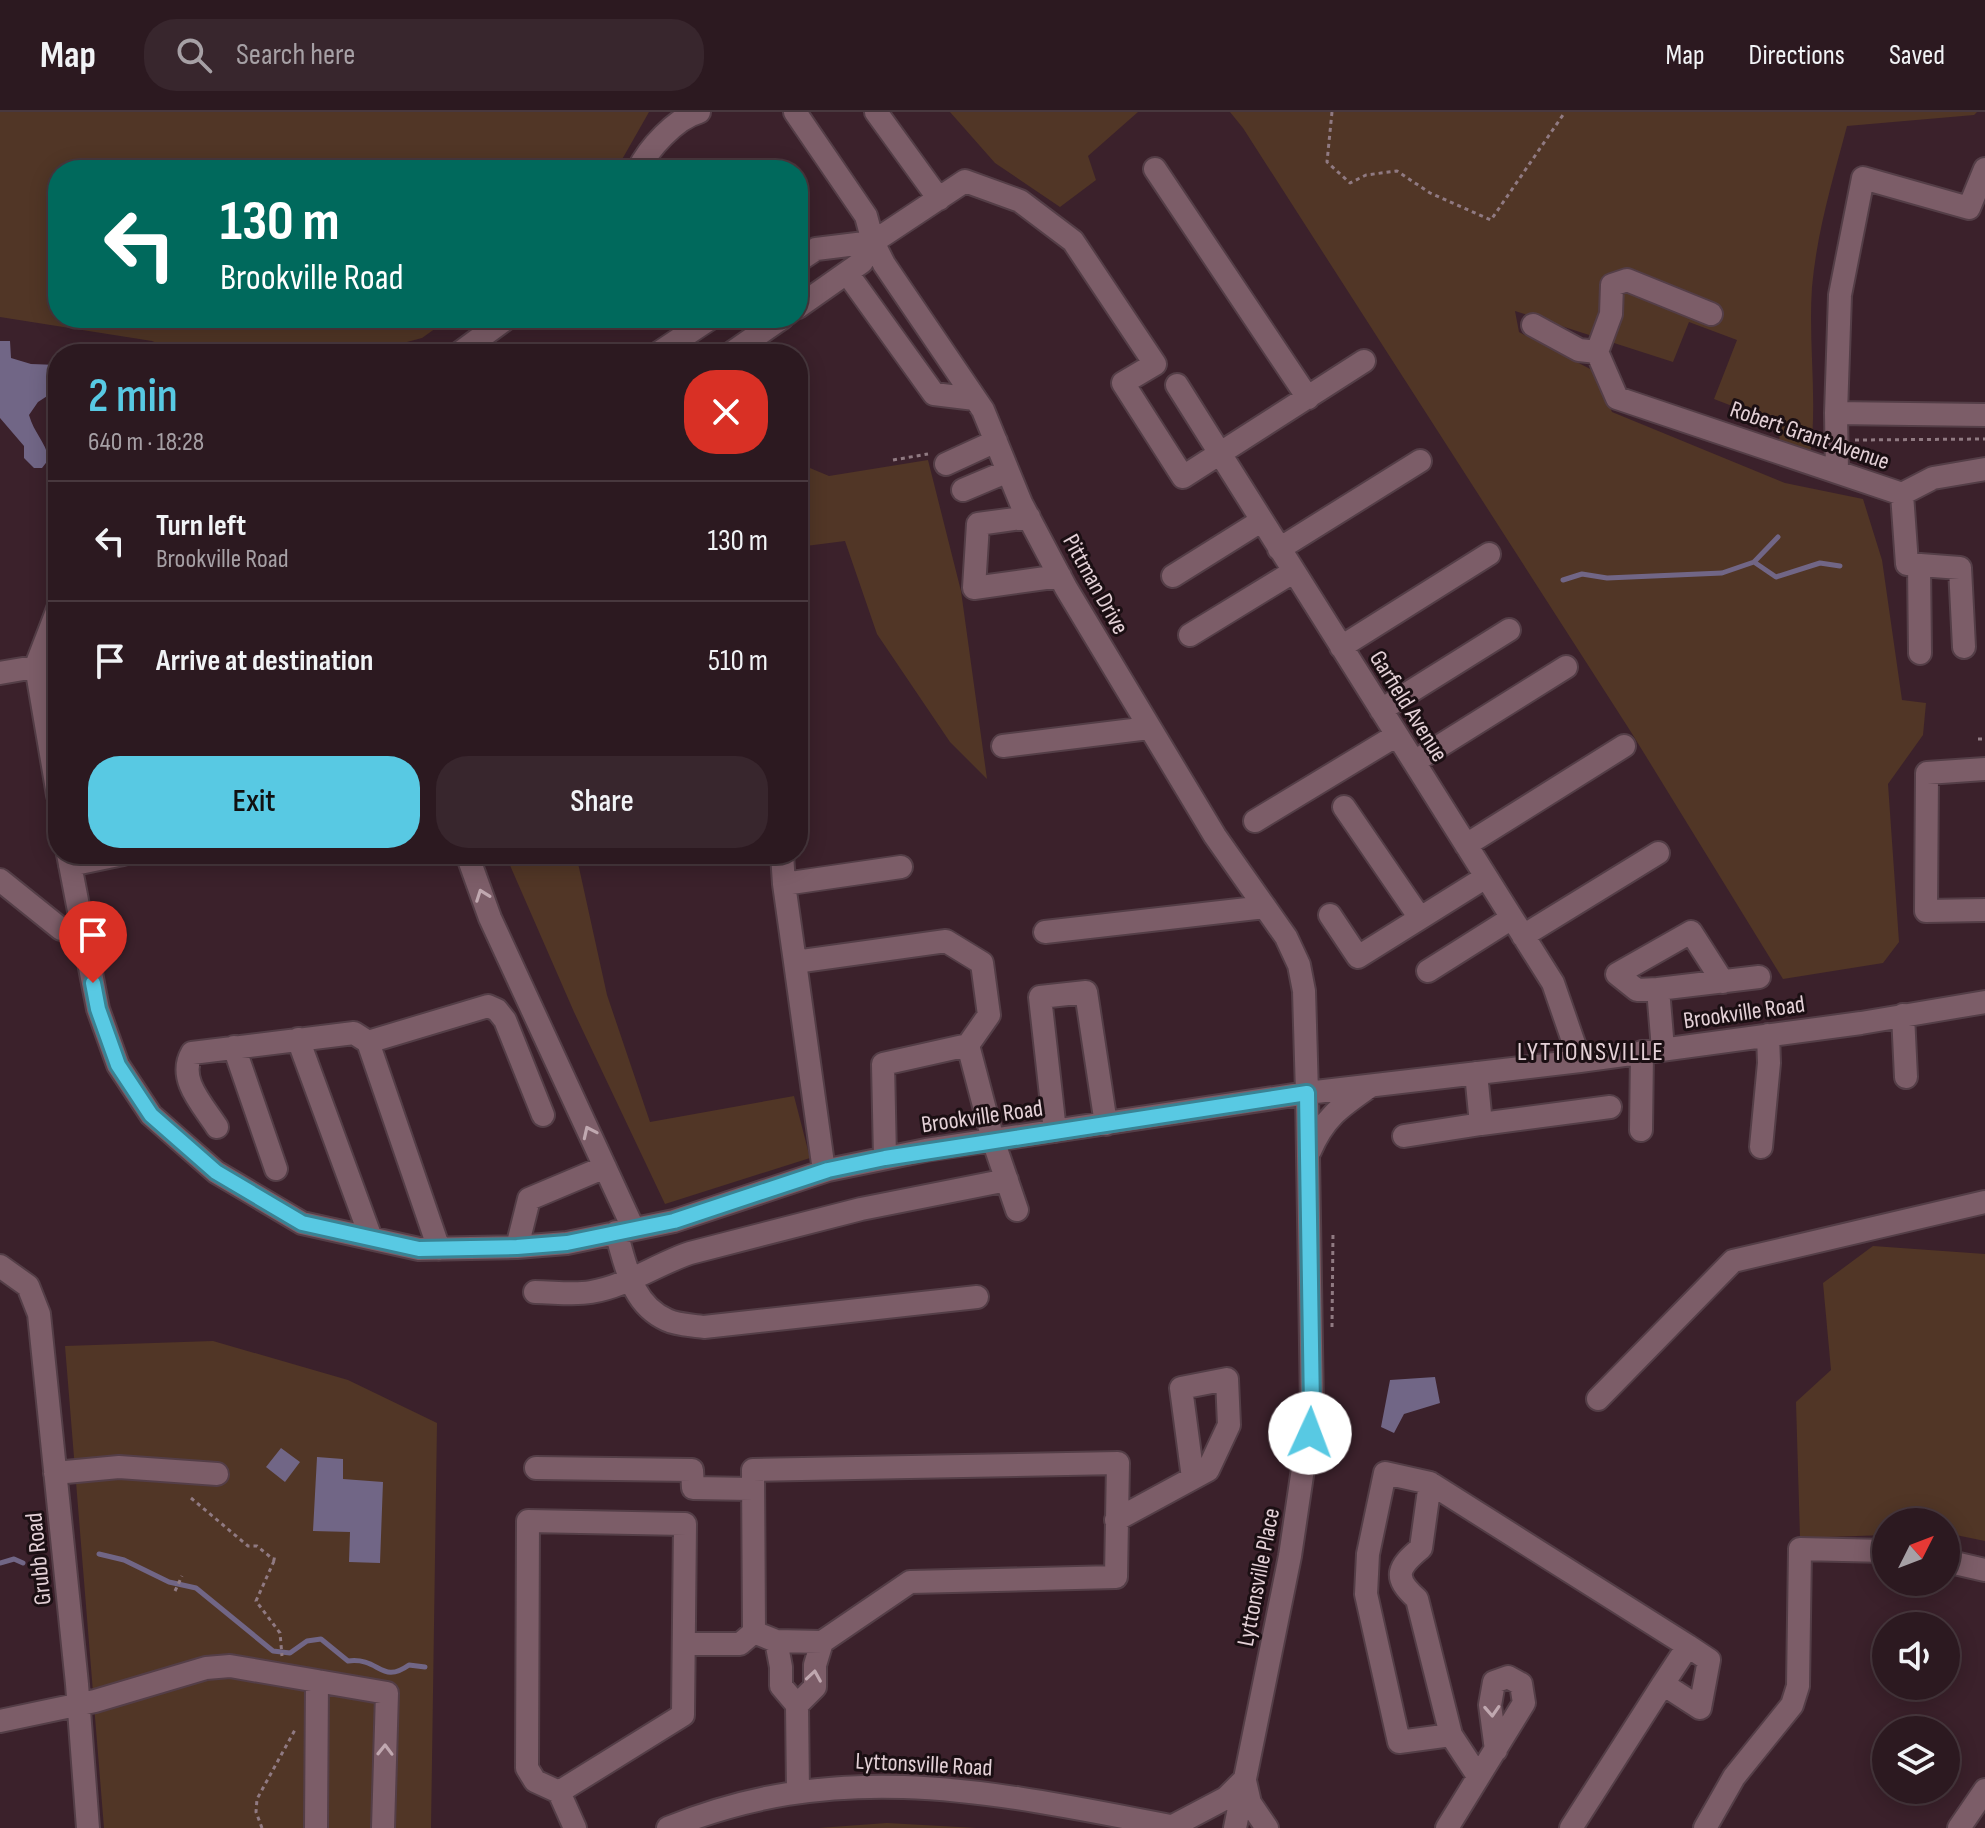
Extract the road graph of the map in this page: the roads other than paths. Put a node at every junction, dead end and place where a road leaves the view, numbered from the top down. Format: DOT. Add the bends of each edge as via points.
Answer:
graph roads {
  1 [pos="699,112"];
  2 [pos="795,112"];
  3 [pos="876,112"];
  4 [pos="643,160"];
  5 [pos="1155,169"];
  6 [pos="1985,169"];
  7 [pos="939,199"];
  8 [pos="1977,211"];
  9 [pos="873,242"];
  10 [pos="808,254"];
  11 [pos="847,273"];
  12 [pos="808,300"];
  13 [pos="1711,314"];
  14 [pos="1533,325"];
  15 [pos="493,328"];
  16 [pos="696,328"];
  17 [pos="768,328"];
  18 [pos="472,344"];
  19 [pos="672,344"];
  20 [pos="744,344"];
  21 [pos="1597,352"];
  22 [pos="1364,361"];
  23 [pos="1177,385"];
  24 [pos="1308,398"];
  25 [pos="975,399"];
  26 [pos="1836,413"];
  27 [pos="1985,415"];
  28 [pos="996,441"];
  29 [pos="1220,455"];
  30 [pos="1420,461"];
  31 [pos="946,464"];
  32 [pos="1985,469"];
  33 [pos="1008,471"];
  34 [pos="1837,472"];
  35 [pos="963,490"];
  36 [pos="1902,494"];
  37 [pos="1029,517"];
  38 [pos="1261,521"];
  39 [pos="1279,549"];
  40 [pos="1489,554"];
  41 [pos="1919,565"];
  42 [pos="1293,572"];
  43 [pos="1060,576"];
  44 [pos="1173,576"];
  45 [pos="1509,630"];
  46 [pos="1190,635"];
  47 [pos="1341,647"];
  48 [pos="1964,647"];
  49 [pos="1920,653"];
  50 [pos="47,664"];
  51 [pos="1566,667"];
  52 [pos="0,673"];
  53 [pos="1381,710"];
  54 [pos="1149,728"];
  55 [pos="1397,735"];
  56 [pos="1003,746"];
  57 [pos="1624,746"];
  58 [pos="1414,762"];
  59 [pos="1985,769"];
  60 [pos="1344,807"];
  61 [pos="1255,821"];
  62 [pos="1466,845"];
  63 [pos="1658,853"];
  64 [pos="70,864"];
  65 [pos="471,864"];
  66 [pos="783,864"];
  67 [pos="901,867"];
  68 [pos="1486,877"];
  69 [pos="0,880"];
  70 [pos="784,884"];
  71 [pos="1265,907"];
  72 [pos="1985,910"];
  73 [pos="1330,915"];
  74 [pos="1420,918"];
  75 [pos="1518,927"];
  76 [pos="82,930"];
  77 [pos="1045,932"];
  78 [pos="795,962"];
  79 [pos="1428,971"];
  80 [pos="1759,977"];
  81 [pos="1723,982"];
  82 [pos="1658,989"];
  83 [pos="1985,1002"];
  84 [pos="1903,1015"];
  85 [pos="1768,1035"];
  86 [pos="298,1039"];
  87 [pos="368,1042"];
  88 [pos="968,1045"];
  89 [pos="234,1047"];
  90 [pos="1652,1051"];
  91 [pos="1580,1061"];
  92 [pos="1476,1073"];
  93 [pos="1906,1077"];
  94 [pos="1372,1085"];
  95 [pos="1307,1093"];
  96 [pos="1610,1107"];
  97 [pos="543,1115"];
  98 [pos="1106,1124"];
  99 [pos="1481,1124"];
  100 [pos="217,1127"];
  101 [pos="1641,1130"];
  102 [pos="1055,1131"];
  103 [pos="1404,1136"];
  104 [pos="993,1140"];
  105 [pos="1761,1147"];
  106 [pos="1308,1156"];
  107 [pos="885,1158"];
  108 [pos="605,1167"];
  109 [pos="276,1169"];
  110 [pos="824,1171"];
  111 [pos="1007,1180"];
  112 [pos="1985,1202"];
  113 [pos="1017,1210"];
  114 [pos="624,1230"];
  115 [pos="371,1238"];
  116 [pos="517,1247"];
  117 [pos="439,1249"];
  118 [pos="0,1266"];
  119 [pos="630,1280"];
  120 [pos="535,1292"];
  121 [pos="977,1297"];
  122 [pos="1598,1399"];
  123 [pos="536,1468"];
  124 [pos="55,1473"];
  125 [pos="217,1474"];
  126 [pos="1193,1478"];
  127 [pos="1430,1483"];
  128 [pos="753,1489"];
  129 [pos="1116,1520"];
  130 [pos="1872,1551"];
  131 [pos="1960,1564"];
  132 [pos="1985,1570"];
  133 [pos="754,1632"];
  134 [pos="776,1641"];
  135 [pos="822,1642"];
  136 [pos="685,1644"];
  137 [pos="1688,1646"];
  138 [pos="317,1681"];
  139 [pos="1663,1684"];
  140 [pos="79,1704"];
  141 [pos="797,1705"];
  142 [pos="0,1721"];
  143 [pos="1451,1735"];
  144 [pos="1496,1750"];
  145 [pos="1478,1776"];
  146 [pos="1244,1780"];
  147 [pos="1985,1790"];
  148 [pos="559,1792"];
  149 [pos="798,1792"];
  150 [pos="1177,1827"];
  151 [pos="88,1828"];
  152 [pos="316,1828"];
  153 [pos="383,1828"];
  154 [pos="575,1828"];
  155 [pos="668,1828"];
  156 [pos="1235,1828"];
  157 [pos="1267,1828"];
  158 [pos="1447,1828"];
  159 [pos="1571,1828"];
  160 [pos="1705,1828"];
  161 [pos="1959,1828"];
  1 -- 4 [label="street" via="684,116"];
  2 -- 9 [label="street, Pittman Drive" via="866,216"];
  3 -- 7 [label="street"];
  5 -- 24 [label="street"];
  6 -- 8 [label="street"];
  7 -- 9 [label="street"];
  7 -- 29 [label="street" via="965,181 1020,201 1073,241 1155,364 1123,383 1183,477"];
  8 -- 26 [label="street" via="1863,178 1840,295"];
  9 -- 10 [label="street"];
  9 -- 11 [label="street" via="862,262"];
  9 -- 25 [label="street, Pittman Drive"];
  11 -- 12 [label="street"];
  11 -- 25 [label="street" via="934,394"];
  13 -- 21 [label="street" via="1627,280 1612,285 1611,314"];
  14 -- 21 [label="street" via="1579,350"];
  15 -- 18 [label="street"];
  16 -- 19 [label="street"];
  17 -- 20 [label="street"];
  21 -- 34 [label="street, Robert Grant Avenue" via="1617,398"];
  22 -- 24 [label="street"];
  23 -- 29 [label="street, Garfield Avenue"];
  24 -- 29 [label="street"];
  25 -- 28 [label="street, Pittman Drive"];
  26 -- 27 [label="street"];
  26 -- 34 [label="street"];
  28 -- 31 [label="street"];
  28 -- 33 [label="street, Pittman Drive"];
  29 -- 38 [label="street, Garfield Avenue"];
  30 -- 39 [label="street"];
  32 -- 36 [label="street, Robert Grant Avenue" via="1933,478"];
  33 -- 35 [label="street"];
  33 -- 37 [label="street, Pittman Drive"];
  34 -- 36 [label="street, Robert Grant Avenue"];
  36 -- 41 [label="street" via="1907,564"];
  37 -- 43 [label="street, Pittman Drive"];
  37 -- 43 [label="street" via="978,524 974,588"];
  38 -- 39 [label="street, Garfield Avenue"];
  38 -- 44 [label="street"];
  39 -- 42 [label="street, Garfield Avenue"];
  40 -- 47 [label="street"];
  41 -- 48 [label="street" via="1960,568"];
  41 -- 49 [label="street"];
  42 -- 46 [label="street"];
  42 -- 47 [label="street, Garfield Avenue"];
  43 -- 54 [label="street, Pittman Drive"];
  45 -- 53 [label="street"];
  47 -- 53 [label="street, Garfield Avenue"];
  50 -- 52 [label="street"];
  51 -- 58 [label="street"];
  53 -- 55 [label="street, Garfield Avenue"];
  54 -- 56 [label="street"];
  54 -- 71 [label="street, Pittman Drive"];
  55 -- 58 [label="street, Garfield Avenue"];
  55 -- 61 [label="street"];
  57 -- 62 [label="street"];
  58 -- 62 [label="street, Garfield Avenue"];
  59 -- 72 [label="street" via="1927,773 1926,911"];
  60 -- 74 [label="street"];
  62 -- 68 [label="street, Garfield Avenue"];
  63 -- 75 [label="street"];
  64 -- 76 [label="street, Brookville Road"];
  108 -- 65 [label="street, one-way" via="490,918"];
  66 -- 70 [label="street"];
  67 -- 70 [label="street"];
  68 -- 74 [label="street"];
  68 -- 75 [label="street, Garfield Avenue"];
  69 -- 76 [label="street" via="61,929"];
  70 -- 78 [label="street"];
  71 -- 77 [label="street"];
  71 -- 95 [label="street, Pittman Drive" via="1299,965"];
  73 -- 74 [label="street" via="1358,957"];
  75 -- 79 [label="street"];
  75 -- 91 [label="street, Garfield Avenue" via="1553,983"];
  76 -- 115 [label="street, Brookville Road" via="98,1009 118,1065 151,1115 216,1172 302,1223"];
  78 -- 88 [label="street" via="946,941 982,963 989,1015"];
  78 -- 110 [label="street"];
  80 -- 81 [label="street"];
  81 -- 82 [label="street"];
  81 -- 82 [label="street" via="1691,932 1617,974 1637,990"];
  82 -- 90 [label="street"];
  83 -- 84 [label="street, Brookville Road"];
  84 -- 85 [label="street, Brookville Road"];
  84 -- 93 [label="street"];
  85 -- 90 [label="street, Brookville Road"];
  85 -- 105 [label="street"];
  86 -- 87 [label="street" via="354,1033"];
  86 -- 89 [label="street"];
  86 -- 115 [label="street"];
  87 -- 97 [label="street" via="488,1006 505,1020"];
  87 -- 117 [label="street"];
  88 -- 104 [label="street"];
  88 -- 107 [label="street" via="883,1064"];
  89 -- 100 [label="street" via="192,1053 187,1062 188,1080"];
  89 -- 109 [label="street"];
  90 -- 91 [label="street, Brookville Road"];
  90 -- 101 [label="street"];
  91 -- 92 [label="street, Brookville Road"];
  92 -- 94 [label="street, Brookville Road"];
  92 -- 99 [label="street"];
  94 -- 95 [label="street, Brookville Road"];
  94 -- 106 [label="street" via="1338,1108 1320,1128"];
  95 -- 98 [label="street, Brookville Road"];
  95 -- 106 [label="street, Lyttonsville Place"];
  96 -- 99 [label="street"];
  98 -- 102 [label="street, Brookville Road"];
  98 -- 102 [label="street" via="1086,992 1040,997"];
  99 -- 103 [label="street"];
  102 -- 104 [label="street, Brookville Road"];
  104 -- 107 [label="street, Brookville Road"];
  104 -- 111 [label="street"];
  106 -- 146 [label="street, Lyttonsville Place" via="1310,1433"];
  107 -- 110 [label="street, Brookville Road"];
  108 -- 114 [label="street"];
  108 -- 116 [label="street" via="529,1199"];
  110 -- 114 [label="street, Brookville Road" via="674,1221"];
  111 -- 113 [label="street"];
  111 -- 119 [label="street" via="861,1209 704,1249 665,1261"];
  112 -- 122 [label="street" via="1733,1261"];
  114 -- 116 [label="street, Brookville Road"];
  114 -- 119 [label="street"];
  115 -- 117 [label="street, Brookville Road"];
  116 -- 117 [label="street, Brookville Road"];
  118 -- 124 [label="street, Grubb Road" via="28,1286 39,1314"];
  119 -- 120 [label="street" via="591,1292"];
  119 -- 121 [label="street" via="644,1304 668,1321 704,1327"];
  123 -- 128 [label="street" via="692,1470 693,1488"];
  124 -- 125 [label="street" via="119,1467"];
  124 -- 140 [label="street, Grubb Road"];
  126 -- 129 [label="street"];
  127 -- 137 [label="street"];
  127 -- 143 [label="street" via="1421,1548 1402,1564 1400,1575 1417,1599"];
  127 -- 143 [label="street" via="1385,1473 1368,1554 1366,1594 1399,1742"];
  128 -- 129 [label="street" via="753,1470 1118,1463"];
  128 -- 133 [label="street"];
  129 -- 135 [label="street" via="1116,1577 910,1582"];
  130 -- 160 [label="street" via="1800,1549 1798,1686 1792,1705 1734,1777"];
  131 -- 132 [label="street"];
  133 -- 134 [label="street"];
  133 -- 136 [label="street" via="740,1644"];
  134 -- 135 [label="street"];
  134 -- 141 [label="street" via="781,1686"];
  141 -- 135 [label="street, one-way" via="815,1687"];
  136 -- 148 [label="street" via="683,1715"];
  136 -- 148 [label="street" via="685,1524 528,1521 527,1768 535,1781"];
  137 -- 139 [label="street"];
  137 -- 139 [label="street" via="1709,1660 1700,1708"];
  138 -- 140 [label="street" via="230,1666 206,1668"];
  138 -- 152 [label="street"];
  153 -- 138 [label="street, one-way" via="387,1693"];
  139 -- 159 [label="street"];
  140 -- 142 [label="street"];
  140 -- 151 [label="street, Grubb Road"];
  141 -- 149 [label="street"];
  143 -- 145 [label="street"];
  144 -- 145 [label="street"];
  145 -- 158 [label="street"];
  146 -- 150 [label="street"];
  146 -- 156 [label="street, Lyttonsville Place"];
  146 -- 157 [label="street" via="1250,1803"];
  147 -- 161 [label="street"];
  148 -- 154 [label="street"];
  149 -- 150 [label="street, Lyttonsville Road" via="893,1785 1000,1794"];
  149 -- 155 [label="street, Lyttonsville Road" via="702,1814"];
}
